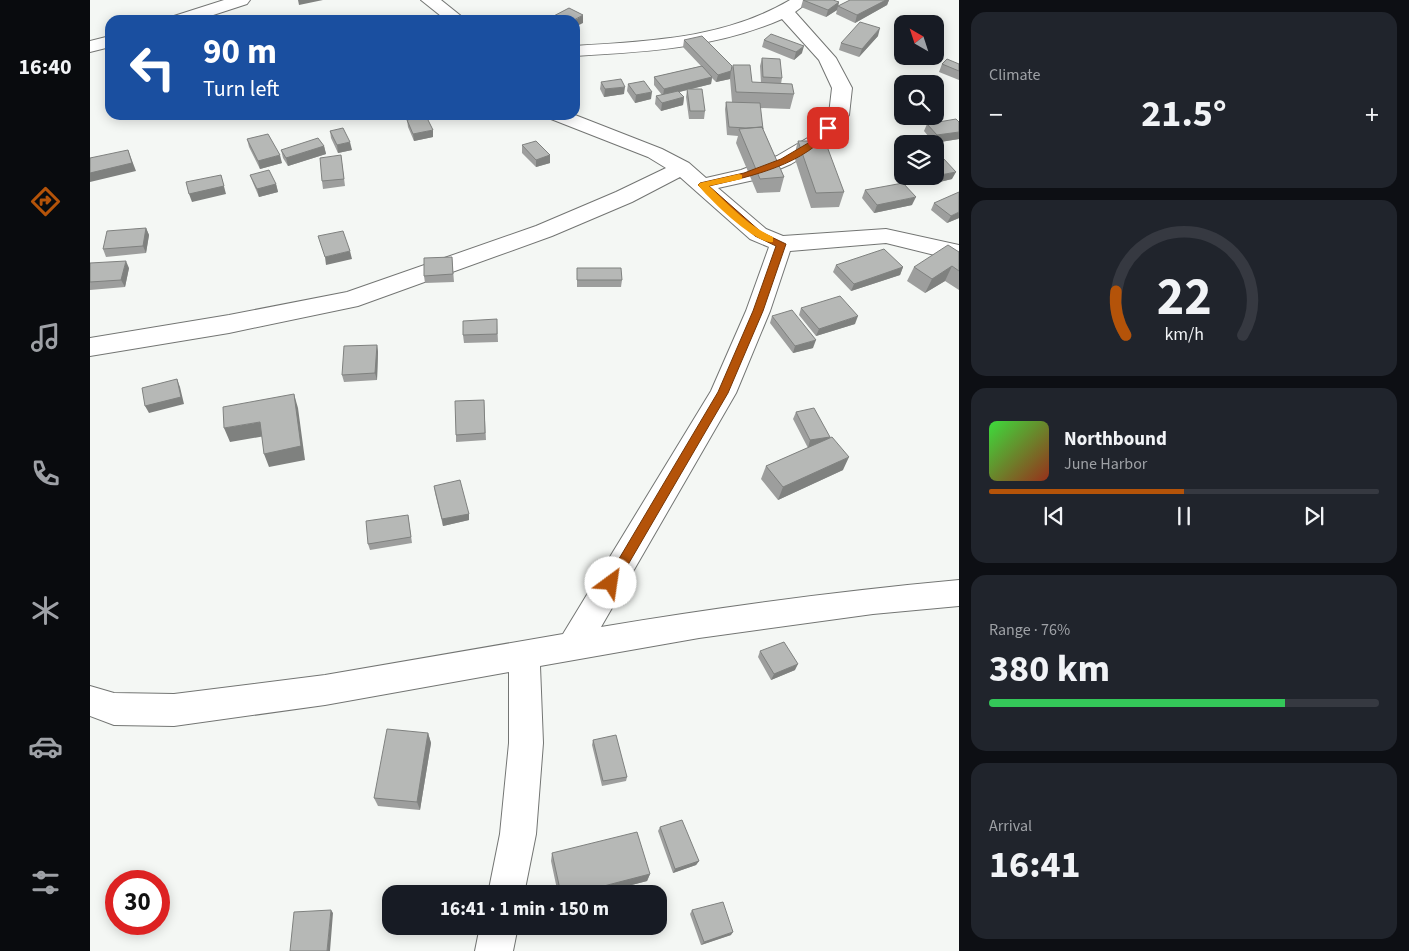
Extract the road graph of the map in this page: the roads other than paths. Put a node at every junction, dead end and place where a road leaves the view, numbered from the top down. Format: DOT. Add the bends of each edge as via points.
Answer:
graph roads {
  1 [pos="241,0"];
  2 [pos="430,0"];
  3 [pos="802,0"];
  4 [pos="785,12"];
  5 [pos="195,15"];
  6 [pos="450,15"];
  7 [pos="105,42"];
  8 [pos="90,47"];
  9 [pos="580,51"];
  10 [pos="571,120"];
  11 [pos="682,168"];
  12 [pos="703,185"];
  13 [pos="781,244"];
  14 [pos="959,253"];
  15 [pos="90,347"];
  16 [pos="959,593"];
  17 [pos="573,646"];
  18 [pos="524,655"];
  19 [pos="90,702"];
  20 [pos="508,885"];
  21 [pos="497,935"];
  22 [pos="494,951"];
  1 -- 5 [label="street"];
  2 -- 6 [label="street"];
  3 -- 4 [label="street"];
  4 -- 9 [label="street" via="754,26 703,39"];
  4 -- 12 [label="street" via="827,58 842,88 838,115 818,140 784,160 747,175"];
  7 -- 8 [label="street"];
  10 -- 11 [label="street" via="655,153"];
  11 -- 12 [label="street"];
  11 -- 15 [label="street" via="544,231 350,300"];
  12 -- 13 [label="street" via="758,234"];
  13 -- 14 [label="street" via="886,236"];
  13 -- 17 [label="street" via="758,311 723,393"];
  16 -- 17 [label="street" via="708,623"];
  17 -- 18 [label="street"];
  18 -- 19 [label="street" via="325,690 174,710 114,709"];
  18 -- 20 [label="street" via="526,743 518,834"];
  21 -- 22 [label="street"];
}
